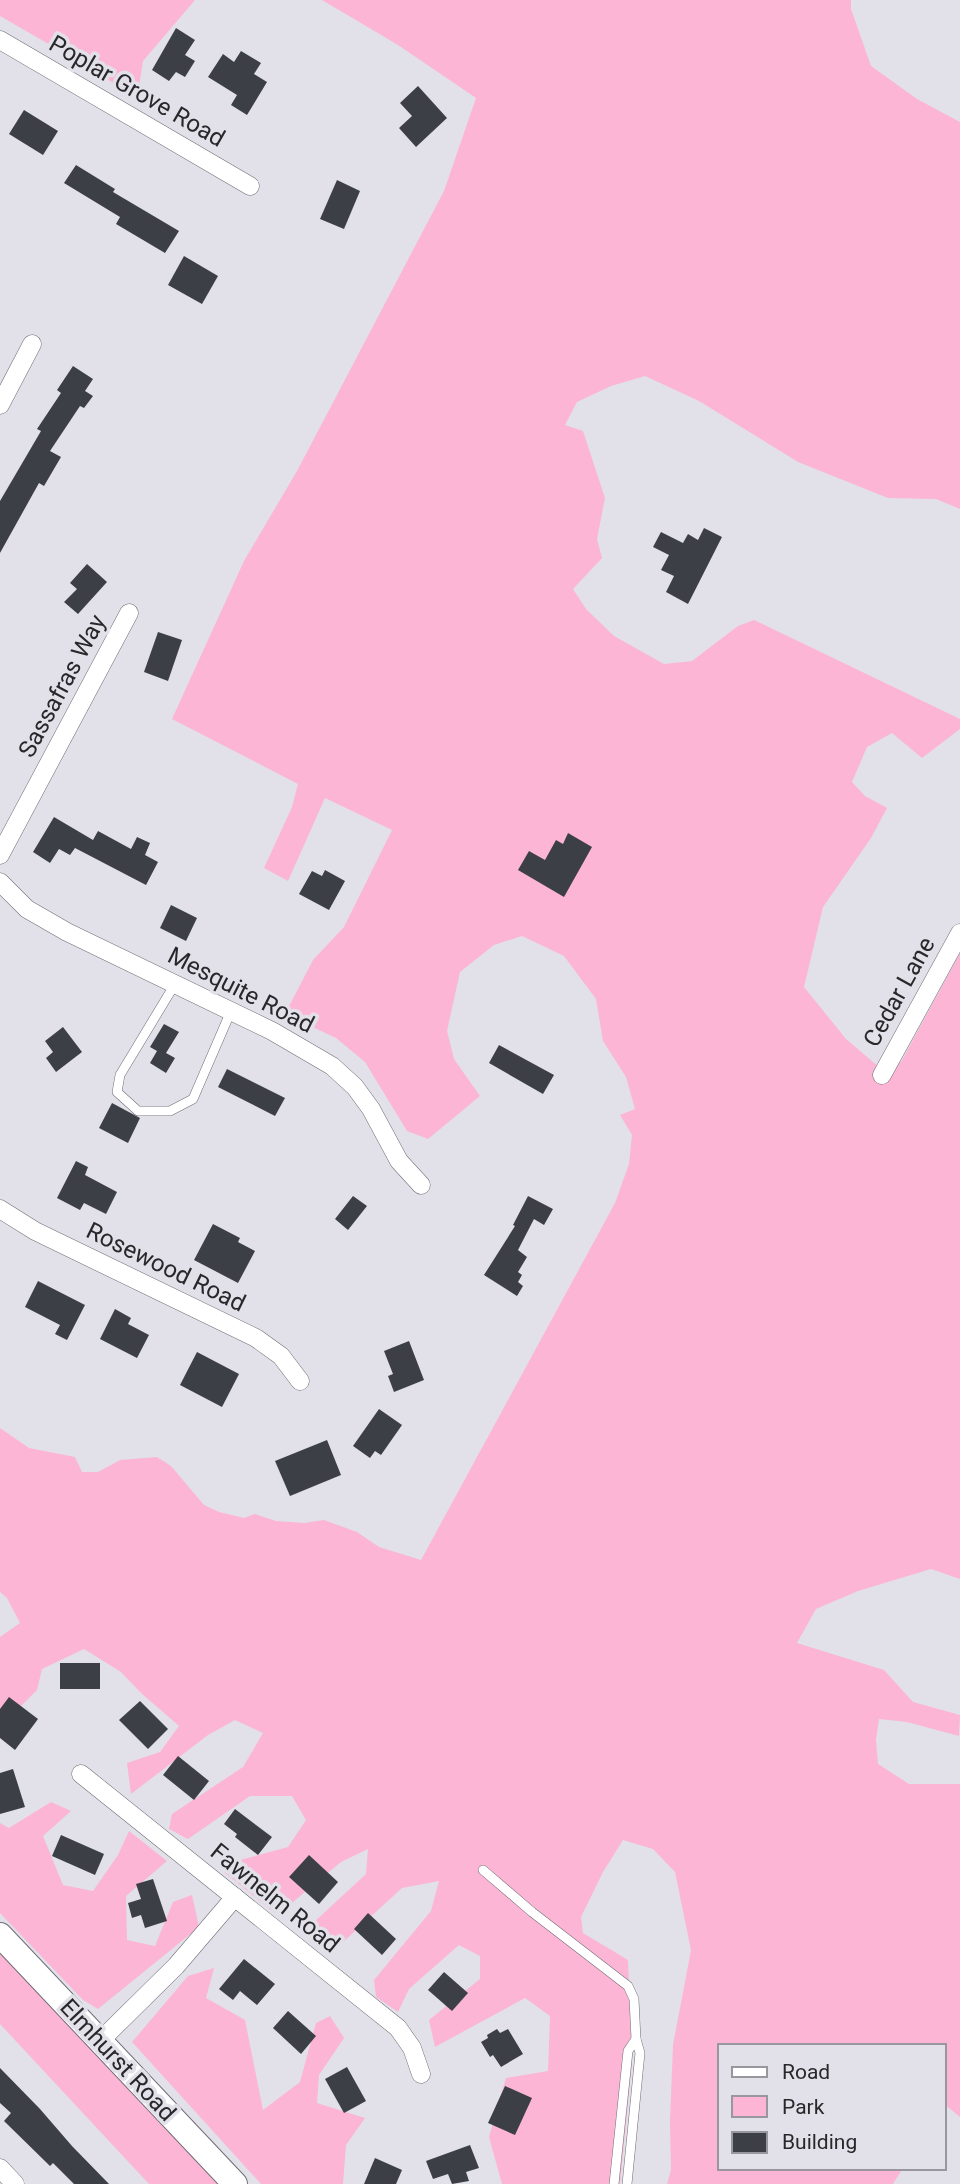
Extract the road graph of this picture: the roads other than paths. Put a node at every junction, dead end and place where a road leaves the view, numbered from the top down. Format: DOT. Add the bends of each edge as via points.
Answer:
graph roads {
  1 [pos="0,40"];
  2 [pos="250,186"];
  3 [pos="32,344"];
  4 [pos="0,405"];
  5 [pos="129,613"];
  6 [pos="0,855"];
  7 [pos="0,882"];
  8 [pos="960,933"];
  9 [pos="175,984"];
  10 [pos="231,1011"];
  11 [pos="882,1075"];
  12 [pos="421,1185"];
  13 [pos="0,1209"];
  14 [pos="300,1381"];
  15 [pos="81,1774"];
  16 [pos="483,1870"];
  17 [pos="235,1897"];
  18 [pos="0,1935"];
  19 [pos="636,2039"];
  20 [pos="100,2041"];
  21 [pos="421,2074"];
  22 [pos="0,2168"];
  23 [pos="15,2184"];
  24 [pos="235,2184"];
  25 [pos="614,2184"];
  26 [pos="627,2184"];
  1 -- 2 [label="street, Poplar Grove Road"];
  3 -- 4 [label="street"];
  5 -- 6 [label="street, Sassafras Way"];
  7 -- 9 [label="street, Mesquite Road" via="27,909"];
  8 -- 11 [label="street, Cedar Lane"];
  9 -- 10 [label="street, Mesquite Road"];
  9 -- 10 [label="lane" via="120,1075 117,1091 138,1111 170,1111 193,1099"];
  10 -- 12 [label="street, Mesquite Road" via="303,1047 355,1087 399,1161"];
  13 -- 14 [label="street, Rosewood Road" via="256,1338 281,1356"];
  15 -- 17 [label="street, Fawnelm Road"];
  16 -- 19 [label="lane" via="628,1986 634,1998"];
  17 -- 20 [label="street" via="176,1966"];
  17 -- 21 [label="street, Fawnelm Road" via="398,2028 412,2048"];
  18 -- 20 [label="street, Elmhurst Road"];
  19 -- 25 [label="lane" via="628,2051"];
  19 -- 26 [label="lane" via="640,2053"];
  20 -- 24 [label="street, Elmhurst Road"];
  22 -- 23 [label="street"];
}
